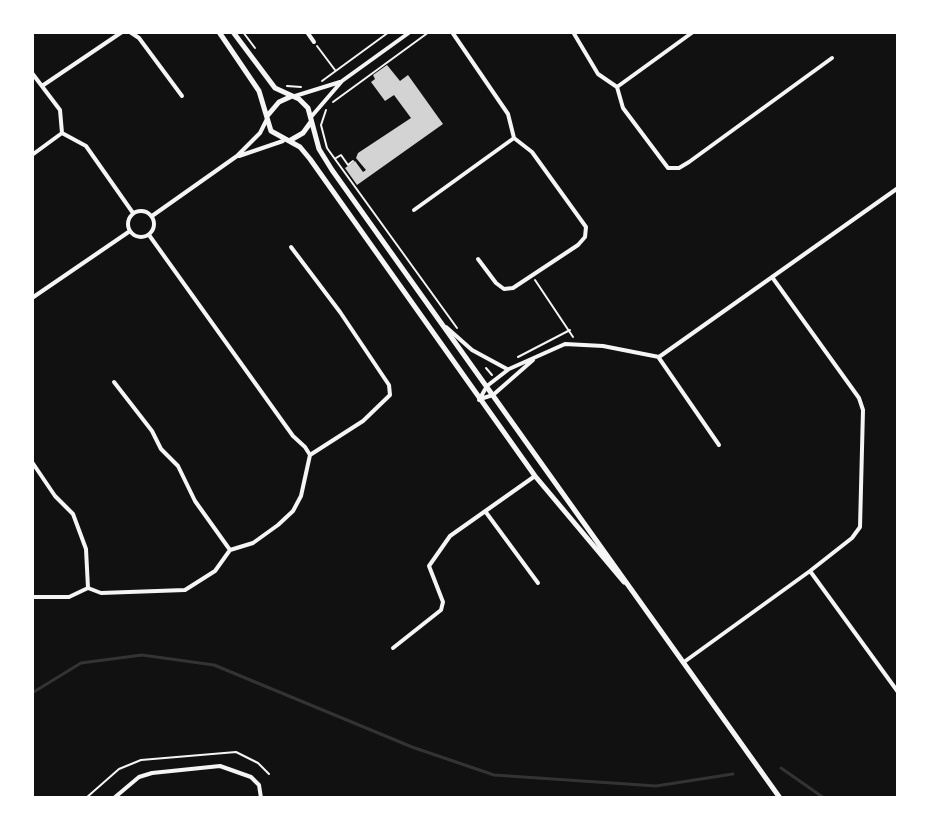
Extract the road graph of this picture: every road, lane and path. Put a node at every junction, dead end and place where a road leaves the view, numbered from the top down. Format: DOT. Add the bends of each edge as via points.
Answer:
graph roads {
  1 [pos="122,32"];
  2 [pos="130,32"];
  3 [pos="219,32"];
  4 [pos="233,32"];
  5 [pos="243,32"];
  6 [pos="307,32"];
  7 [pos="389,32"];
  8 [pos="410,32"];
  9 [pos="452,32"];
  10 [pos="573,32"];
  11 [pos="693,32"];
  12 [pos="314,42"];
  13 [pos="258,53"];
  14 [pos="832,58"];
  15 [pos="335,71"];
  16 [pos="32,73"];
  17 [pos="342,81"];
  18 [pos="282,83"];
  19 [pos="314,84"];
  20 [pos="42,86"];
  21 [pos="305,86"];
  22 [pos="617,87"];
  23 [pos="182,96"];
  24 [pos="292,97"];
  25 [pos="267,118"];
  26 [pos="311,119"];
  27 [pos="62,133"];
  28 [pos="514,138"];
  29 [pos="285,141"];
  30 [pos="32,155"];
  31 [pos="237,156"];
  32 [pos="335,159"];
  33 [pos="353,161"];
  34 [pos="898,188"];
  35 [pos="414,210"];
  36 [pos="133,213"];
  37 [pos="152,216"];
  38 [pos="130,231"];
  39 [pos="149,235"];
  40 [pos="291,247"];
  41 [pos="478,259"];
  42 [pos="531,275"];
  43 [pos="772,277"];
  44 [pos="32,298"];
  45 [pos="436,317"];
  46 [pos="575,342"];
  47 [pos="659,357"];
  48 [pos="535,358"];
  49 [pos="486,368"];
  50 [pos="509,369"];
  51 [pos="492,376"];
  52 [pos="114,382"];
  53 [pos="487,386"];
  54 [pos="493,395"];
  55 [pos="479,400"];
  56 [pos="719,445"];
  57 [pos="310,455"];
  58 [pos="32,462"];
  59 [pos="535,476"];
  60 [pos="485,511"];
  61 [pos="230,550"];
  62 [pos="810,571"];
  63 [pos="538,583"];
  64 [pos="88,588"];
  65 [pos="636,596"];
  66 [pos="32,597"];
  67 [pos="393,648"];
  68 [pos="684,662"];
  69 [pos="897,688"];
  70 [pos="119,797"];
  71 [pos="261,798"];
  72 [pos="780,798"];
  1 -- 20 [label="street"];
  2 -- 23 [label="street"];
  3 -- 25 [label="street" via="259,91"];
  4 -- 24 [label="street" via="270,82"];
  5 -- 13 [label="path"];
  6 -- 12 [label="street"];
  7 -- 15 [label="path"];
  8 -- 17 [label="street"];
  9 -- 28 [label="street" via="508,114"];
  10 -- 22 [label="street" via="598,74"];
  11 -- 22 [label="street"];
  12 -- 15 [label="path"];
  14 -- 22 [label="street" via="679,168 658,160 623,108"];
  15 -- 19 [label="path"];
  16 -- 20 [label="street"];
  17 -- 24 [label="street"];
  17 -- 26 [label="street"];
  18 -- 21 [label="path"];
  20 -- 27 [label="street" via="60,110"];
  24 -- 25 [label="street" via="279,102"];
  24 -- 26 [label="street" via="304,103"];
  25 -- 29 [label="street" via="271,131"];
  25 -- 31 [label="street"];
  26 -- 29 [label="street" via="303,133"];
  26 -- 45 [label="street" via="319,149 332,170"];
  27 -- 30 [label="street"];
  27 -- 36 [label="street" via="86,146"];
  28 -- 35 [label="street"];
  28 -- 42 [label="street" via="532,152 586,227 578,245"];
  29 -- 31 [label="street"];
  29 -- 55 [label="street" via="300,147 321,174"];
  31 -- 37 [label="street"];
  32 -- 33 [label="path" via="341,155 348,165"];
  34 -- 43 [label="street"];
  36 -- 37 [label="street"];
  36 -- 38 [label="street"];
  37 -- 39 [label="street"];
  38 -- 39 [label="street"];
  38 -- 44 [label="street"];
  39 -- 57 [label="street"];
  40 -- 57 [label="street" via="389,385 390,395 363,421"];
  41 -- 42 [label="street" via="504,289"];
  42 -- 46 [label="path"];
  43 -- 47 [label="street"];
  43 -- 62 [label="street" via="863,410 860,527"];
  45 -- 50 [label="street" via="472,350"];
  45 -- 53 [label="street"];
  46 -- 47 [label="street"];
  46 -- 48 [label="street"];
  47 -- 56 [label="street"];
  48 -- 50 [label="street"];
  48 -- 54 [label="street"];
  49 -- 51 [label="path"];
  50 -- 53 [label="street"];
  52 -- 61 [label="street" via="178,466"];
  53 -- 54 [label="street"];
  53 -- 55 [label="street"];
  54 -- 55 [label="street"];
  54 -- 65 [label="street"];
  55 -- 59 [label="street"];
  57 -- 61 [label="street" via="293,511 253,543"];
  58 -- 64 [label="street" via="73,514 86,549"];
  59 -- 60 [label="street"];
  59 -- 65 [label="street"];
  60 -- 63 [label="street"];
  60 -- 67 [label="street" via="450,536 429,566 443,602 441,610"];
  61 -- 64 [label="street" via="215,571 185,590 101,593"];
  62 -- 68 [label="street"];
  62 -- 69 [label="street"];
  64 -- 66 [label="street" via="69,597"];
  65 -- 68 [label="street"];
  68 -- 72 [label="street"];
  70 -- 71 [label="street" via="139,777 152,773 220,766 251,777"];
}
